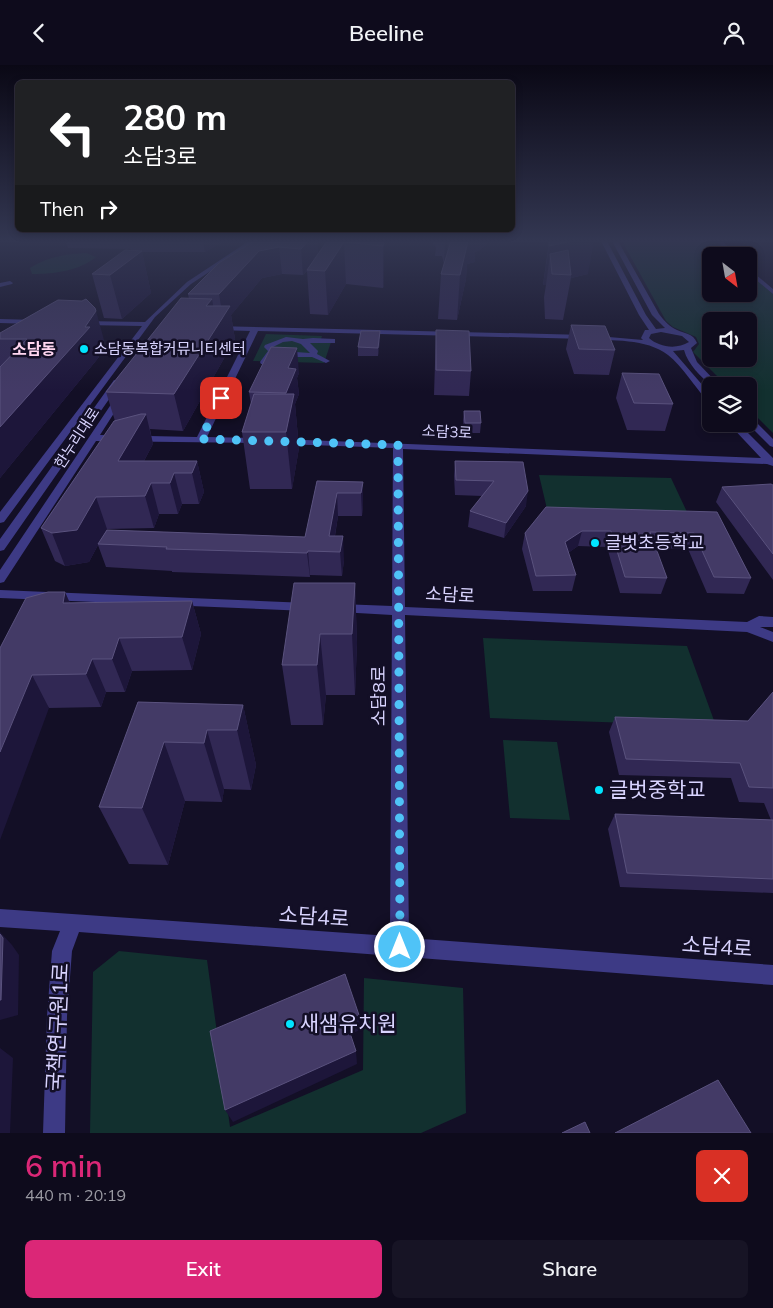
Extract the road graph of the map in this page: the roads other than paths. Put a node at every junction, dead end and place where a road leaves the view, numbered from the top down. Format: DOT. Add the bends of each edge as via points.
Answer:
graph roads {
  1 [pos="181,291"];
  2 [pos="193,291"];
  3 [pos="630,291"];
  4 [pos="643,291"];
  5 [pos="181,303"];
  6 [pos="0,321"];
  7 [pos="48,322"];
  8 [pos="76,323"];
  9 [pos="146,324"];
  10 [pos="208,327"];
  11 [pos="255,329"];
  12 [pos="651,331"];
  13 [pos="674,331"];
  14 [pos="586,337"];
  15 [pos="332,341"];
  16 [pos="303,342"];
  17 [pos="656,345"];
  18 [pos="687,347"];
  19 [pos="275,351"];
  20 [pos="313,355"];
  21 [pos="326,361"];
  22 [pos="264,362"];
  23 [pos="123,374"];
  24 [pos="707,377"];
  25 [pos="702,389"];
  26 [pos="124,391"];
  27 [pos="757,428"];
  28 [pos="742,432"];
  29 [pos="93,438"];
  30 [pos="201,439"];
  31 [pos="773,444"];
  32 [pos="398,445"];
  33 [pos="771,463"];
  34 [pos="0,520"];
  35 [pos="0,547"];
  36 [pos="0,579"];
  37 [pos="0,594"];
  38 [pos="398,611"];
  39 [pos="773,622"];
  40 [pos="749,627"];
  41 [pos="773,637"];
  42 [pos="0,918"];
  43 [pos="73,922"];
  44 [pos="400,947"];
  45 [pos="773,975"];
  46 [pos="54,1133"];
  1 -- 9 [label="street, 한누리대로"];
  2 -- 5 [label="street"];
  3 -- 12 [label="street"];
  4 -- 13 [label="street" via="656,315"];
  6 -- 7 [label="street"];
  8 -- 9 [label="street"];
  9 -- 34 [label="street, 한누리대로"];
  10 -- 11 [label="street"];
  11 -- 14 [label="street"];
  11 -- 30 [label="street"];
  12 -- 13 [label="street"];
  12 -- 14 [label="street"];
  12 -- 17 [label="street" via="645,338"];
  13 -- 18 [label="street" via="692,340 693,343"];
  14 -- 17 [label="street"];
  15 -- 16 [label="street"];
  16 -- 19 [label="street" via="294,337 277,341 268,347"];
  16 -- 20 [label="street" via="314,351"];
  17 -- 18 [label="street" via="677,349"];
  17 -- 25 [label="street" via="672,354"];
  18 -- 24 [label="street"];
  19 -- 20 [label="street"];
  19 -- 22 [label="street" via="269,353"];
  20 -- 21 [label="street"];
  23 -- 35 [label="street"];
  26 -- 29 [label="street, 한누리대로"];
  27 -- 31 [label="street"];
  28 -- 33 [label="street"];
  29 -- 30 [label="street, 소담3로"];
  29 -- 36 [label="street, 한누리대로"];
  30 -- 32 [label="street, 소담3로"];
  32 -- 33 [label="street, 소담3로"];
  32 -- 38 [label="street, 소담8로"];
  37 -- 38 [label="street, 소담로"];
  38 -- 40 [label="street, 소담로"];
  38 -- 44 [label="street, 소담8로"];
  39 -- 40 [label="street, 소담로" via="758,621"];
  40 -- 41 [label="street, 소담로"];
  42 -- 43 [label="street, 소담4로"];
  43 -- 44 [label="street, 소담4로"];
  43 -- 46 [label="street, 국책연구원1로" via="62,951"];
  44 -- 45 [label="street, 소담4로"];
}
